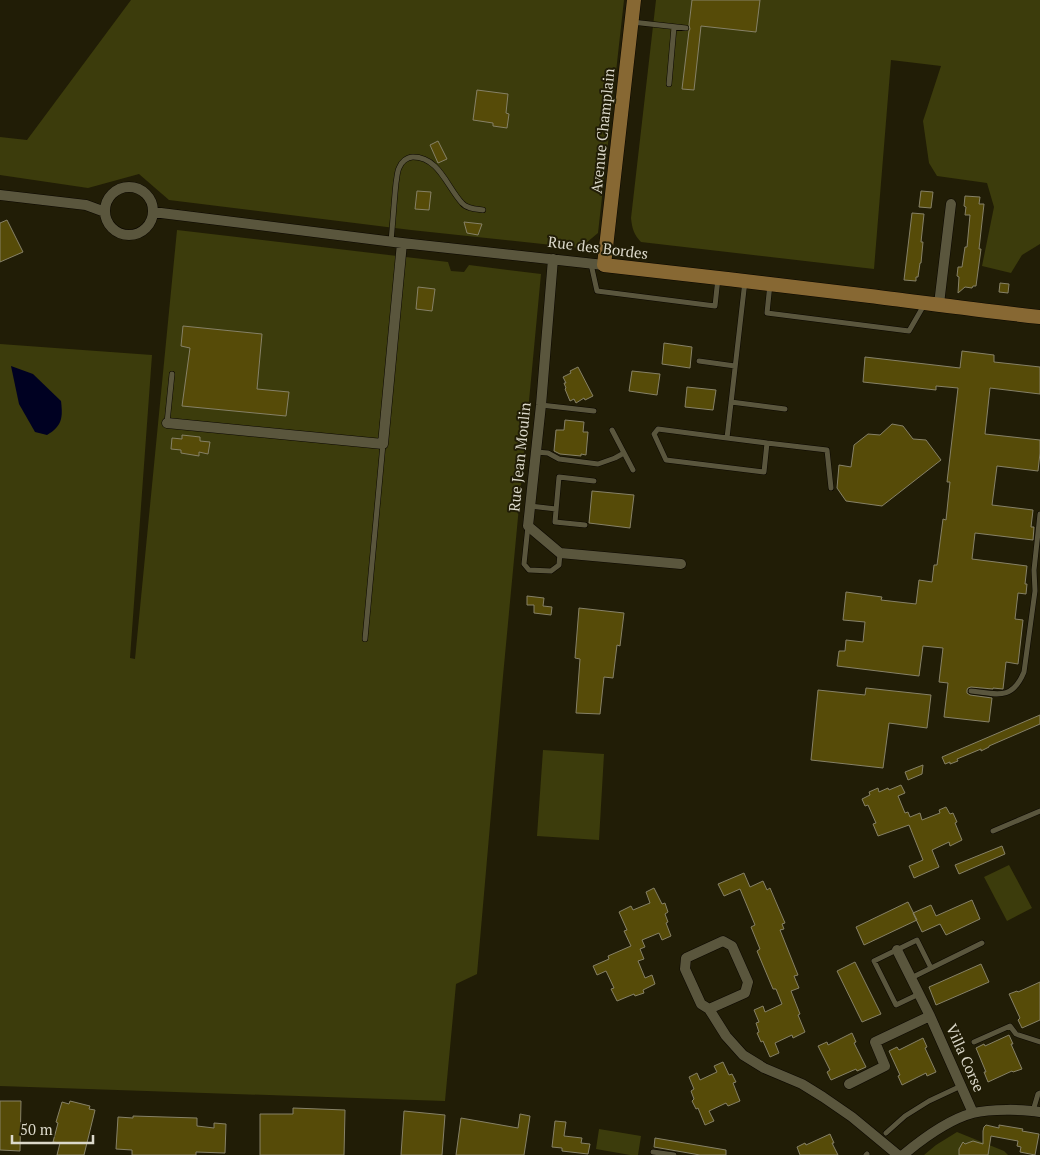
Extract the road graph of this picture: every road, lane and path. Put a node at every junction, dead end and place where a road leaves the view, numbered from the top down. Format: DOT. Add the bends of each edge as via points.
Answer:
graph roads {
  1 [pos="634,0"];
  2 [pos="631,22"];
  3 [pos="674,26"];
  4 [pos="686,28"];
  5 [pos="668,84"];
  6 [pos="0,195"];
  7 [pos="951,204"];
  8 [pos="483,210"];
  9 [pos="105,212"];
  10 [pos="153,212"];
  11 [pos="391,241"];
  12 [pos="402,243"];
  13 [pos="553,259"];
  14 [pos="598,265"];
  15 [pos="718,278"];
  16 [pos="745,281"];
  17 [pos="770,284"];
  18 [pos="932,304"];
  19 [pos="1040,317"];
  20 [pos="700,361"];
  21 [pos="736,366"];
  22 [pos="172,374"];
  23 [pos="731,402"];
  24 [pos="541,405"];
  25 [pos="784,409"];
  26 [pos="594,411"];
  27 [pos="167,423"];
  28 [pos="612,430"];
  29 [pos="727,438"];
  30 [pos="768,443"];
  31 [pos="383,444"];
  32 [pos="536,452"];
  33 [pos="624,453"];
  34 [pos="633,470"];
  35 [pos="594,480"];
  36 [pos="831,488"];
  37 [pos="530,506"];
  38 [pos="556,509"];
  39 [pos="1040,514"];
  40 [pos="585,525"];
  41 [pos="528,526"];
  42 [pos="560,553"];
  43 [pos="681,564"];
  44 [pos="364,639"];
  45 [pos="971,691"];
  46 [pos="1040,811"];
  47 [pos="994,831"];
  48 [pos="982,943"];
  49 [pos="897,950"];
  50 [pos="931,968"];
  51 [pos="911,978"];
  52 [pos="919,994"];
  53 [pos="709,1009"];
  54 [pos="930,1016"];
  55 [pos="974,1042"];
  56 [pos="1040,1042"];
  57 [pos="849,1084"];
  58 [pos="960,1086"];
  59 [pos="1040,1093"];
  60 [pos="1036,1111"];
  61 [pos="973,1113"];
  62 [pos="886,1132"];
  63 [pos="654,1152"];
  64 [pos="674,1155"];
  65 [pos="898,1155"];
  66 [pos="903,1155"];
  1 -- 2 [label="street, Avenue Champlain"];
  2 -- 3 [label="lane"];
  2 -- 14 [label="street, Avenue Champlain"];
  3 -- 4 [label="lane"];
  3 -- 5 [label="lane"];
  6 -- 9 [label="street" via="86,205"];
  7 -- 18 [label="street"];
  8 -- 11 [label="lane" via="462,204 437,167 411,157 398,168"];
  9 -- 10 [label="street" via="110,226 130,235 146,228"];
  9 -- 10 [label="street" via="110,196 129,186 138,188 150,198"];
  10 -- 11 [label="street, Rue des Bordes"];
  11 -- 12 [label="street, Rue des Bordes"];
  12 -- 13 [label="street, Rue des Bordes"];
  12 -- 31 [label="street"];
  13 -- 14 [label="street, Rue des Bordes"];
  13 -- 24 [label="street, Rue Jean Moulin"];
  14 -- 15 [label="street, Rue des Bordes"];
  14 -- 15 [label="lane" via="597,291 715,306"];
  15 -- 16 [label="street, Rue des Bordes"];
  16 -- 17 [label="street, Rue des Bordes"];
  16 -- 21 [label="lane"];
  17 -- 18 [label="street, Rue des Bordes"];
  17 -- 18 [label="lane" via="767,312 909,331"];
  18 -- 19 [label="street, Rue des Bordes"];
  20 -- 21 [label="lane"];
  21 -- 23 [label="lane"];
  22 -- 27 [label="lane"];
  23 -- 25 [label="lane"];
  23 -- 29 [label="lane"];
  24 -- 26 [label="lane"];
  24 -- 32 [label="street, Rue Jean Moulin"];
  27 -- 31 [label="street"];
  28 -- 33 [label="lane"];
  29 -- 30 [label="lane"];
  29 -- 30 [label="lane" via="658,429 654,434 666,460 764,472"];
  30 -- 36 [label="lane" via="827,450"];
  31 -- 44 [label="lane"];
  32 -- 33 [label="lane" via="548,453 559,459 598,464"];
  32 -- 37 [label="street, Rue Jean Moulin"];
  33 -- 34 [label="lane"];
  35 -- 38 [label="lane" via="559,477"];
  37 -- 38 [label="lane"];
  37 -- 41 [label="street, Rue Jean Moulin"];
  38 -- 40 [label="lane" via="555,522"];
  39 -- 45 [label="lane" via="1034,591 1021,681 1009,693"];
  41 -- 42 [label="street, Rue Jean Moulin"];
  41 -- 42 [label="lane" via="524,564 528,570 551,571 559,565"];
  42 -- 43 [label="street"];
  46 -- 47 [label="lane"];
  48 -- 50 [label="lane"];
  49 -- 50 [label="lane" via="917,940"];
  49 -- 51 [label="street, Villa Corse"];
  49 -- 52 [label="lane" via="874,961 896,1005"];
  50 -- 51 [label="lane"];
  51 -- 52 [label="street, Villa Corse"];
  52 -- 54 [label="street, Villa Corse"];
  53 -- 53 [label="street" via="744,993 748,982 732,946 723,942 686,958 686,968 701,1004"];
  53 -- 65 [label="street" via="726,1036 743,1054 823,1097"];
  54 -- 57 [label="street, Villa Corse" via="875,1042 885,1066"];
  54 -- 58 [label="street, Villa Corse"];
  55 -- 56 [label="lane" via="1010,1026 1016,1034"];
  58 -- 61 [label="street, Villa Corse"];
  58 -- 62 [label="lane" via="929,1101"];
  59 -- 60 [label="lane"];
  60 -- 61 [label="street"];
  61 -- 66 [label="street" via="923,1138"];
  63 -- 64 [label="lane"];
}
